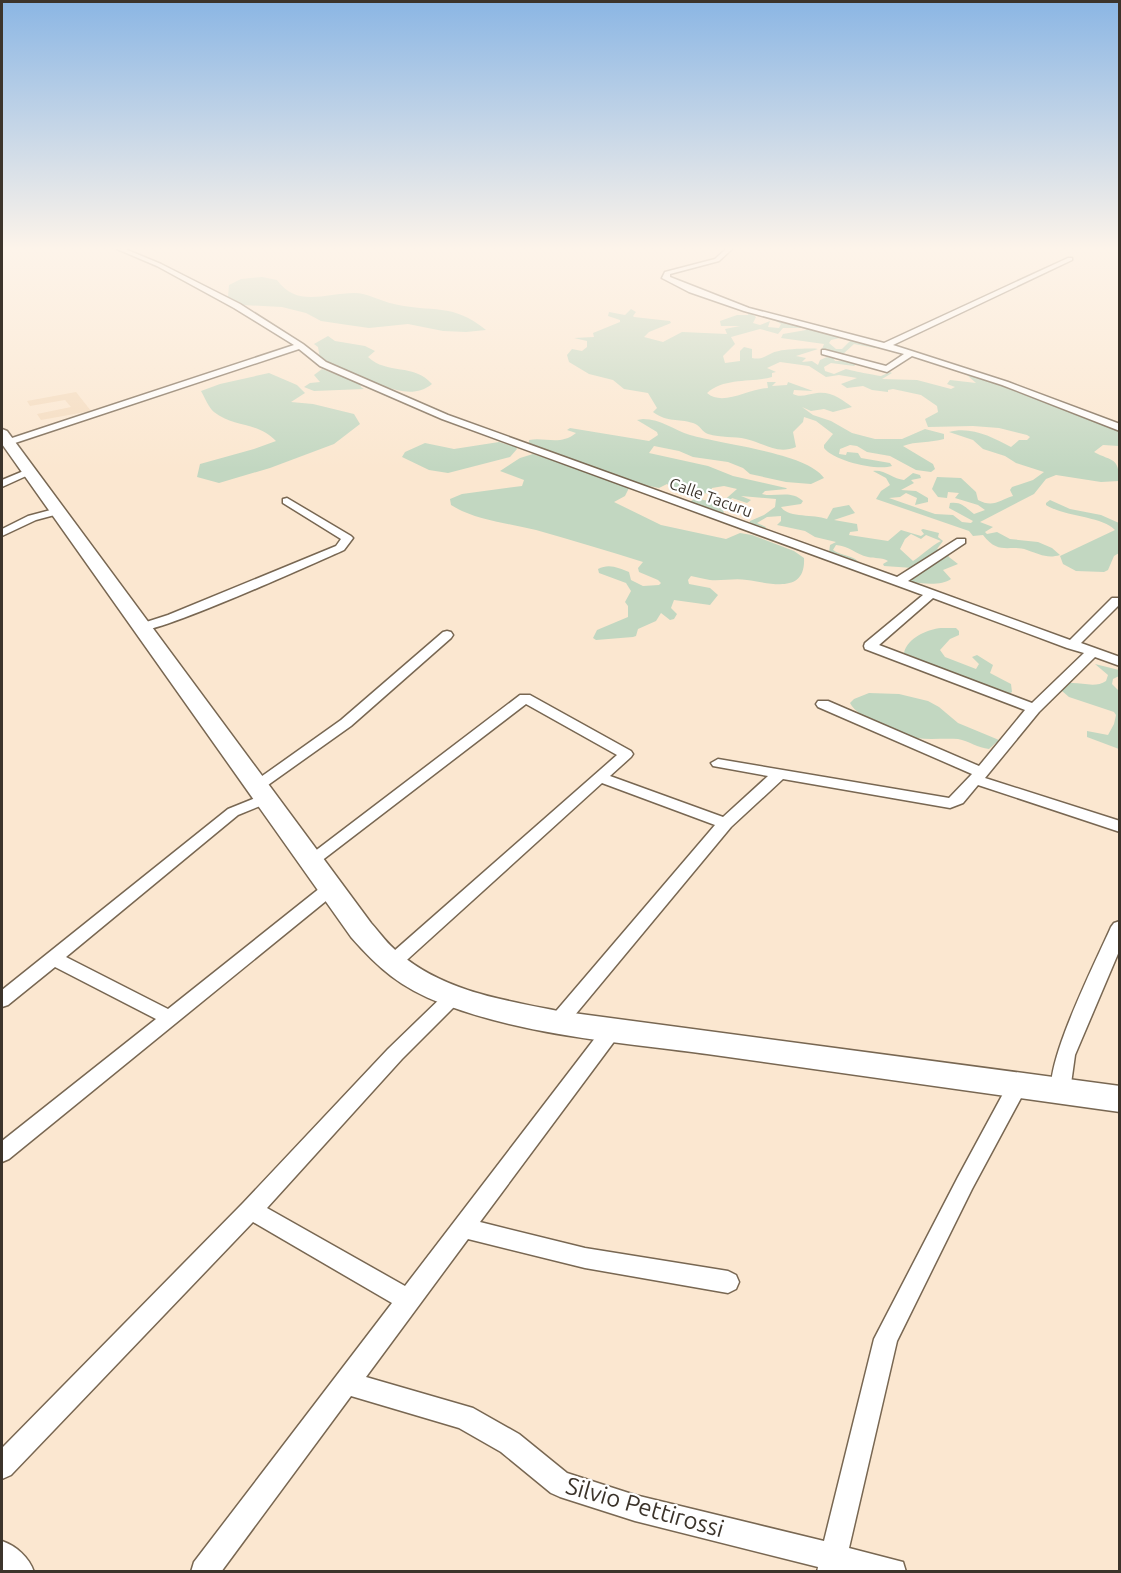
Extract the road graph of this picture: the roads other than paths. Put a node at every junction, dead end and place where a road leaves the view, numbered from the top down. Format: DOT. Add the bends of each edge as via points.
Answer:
graph roads {
  1 [pos="263,322"];
  2 [pos="799,322"];
  3 [pos="934,322"];
  4 [pos="885,345"];
  5 [pos="300,346"];
  6 [pos="825,352"];
  7 [pos="911,353"];
  8 [pos="1119,428"];
  9 [pos="4,437"];
  10 [pos="30,472"];
  11 [pos="2,484"];
  12 [pos="287,501"];
  13 [pos="58,511"];
  14 [pos="2,533"];
  15 [pos="961,541"];
  16 [pos="898,582"];
  17 [pos="931,594"];
  18 [pos="1116,601"];
  19 [pos="141,628"];
  20 [pos="447,635"];
  21 [pos="1072,645"];
  22 [pos="1092,652"];
  23 [pos="1119,662"];
  24 [pos="823,704"];
  25 [pos="1034,709"];
  26 [pos="718,763"];
  27 [pos="778,775"];
  28 [pos="977,776"];
  29 [pos="601,778"];
  30 [pos="260,793"];
  31 [pos="725,824"];
  32 [pos="1119,827"];
  33 [pos="310,861"];
  34 [pos="331,888"];
  35 [pos="1119,927"];
  36 [pos="53,958"];
  37 [pos="392,963"];
  38 [pos="453,997"];
  39 [pos="2,1000"];
  40 [pos="170,1018"];
  41 [pos="558,1022"];
  42 [pos="612,1030"];
  43 [pos="1018,1085"];
  44 [pos="1060,1091"];
  45 [pos="1119,1099"];
  46 [pos="2,1154"];
  47 [pos="251,1210"];
  48 [pos="463,1228"];
  49 [pos="728,1282"];
  50 [pos="408,1300"];
  51 [pos="346,1383"];
  52 [pos="2,1466"];
  53 [pos="2,1554"];
  54 [pos="832,1564"];
  55 [pos="21,1572"];
  56 [pos="204,1572"];
  57 [pos="893,1572"];
  1 -- 5 [label="street, Calle Tacuru"];
  2 -- 4 [label="street"];
  3 -- 4 [label="street"];
  4 -- 7 [label="street"];
  5 -- 9 [label="street"];
  5 -- 16 [label="street, Calle Tacuru" via="323,364 445,417"];
  6 -- 7 [label="street" via="887,369"];
  7 -- 8 [label="street" via="1029,391"];
  9 -- 10 [label="main road"];
  10 -- 11 [label="street"];
  10 -- 13 [label="main road"];
  12 -- 19 [label="street" via="347,538 344,545"];
  13 -- 14 [label="street"];
  13 -- 19 [label="main road"];
  15 -- 16 [label="street"];
  16 -- 17 [label="street, Calle Tacuru"];
  17 -- 21 [label="street, Calle Tacuru"];
  17 -- 25 [label="street" via="870,646"];
  18 -- 21 [label="street"];
  19 -- 30 [label="main road"];
  20 -- 30 [label="street"];
  21 -- 22 [label="street, Calle Tacuru"];
  22 -- 23 [label="street, Calle Tacuru"];
  22 -- 25 [label="street"];
  24 -- 28 [label="street"];
  25 -- 28 [label="street"];
  26 -- 27 [label="street"];
  27 -- 28 [label="street" via="940,803 958,800"];
  27 -- 31 [label="street"];
  28 -- 32 [label="street"];
  29 -- 31 [label="street"];
  29 -- 33 [label="street" via="626,754 525,698"];
  29 -- 37 [label="street"];
  30 -- 33 [label="main road"];
  30 -- 36 [label="street"];
  31 -- 41 [label="street"];
  33 -- 34 [label="main road"];
  34 -- 37 [label="main road" via="361,930"];
  34 -- 40 [label="street"];
  35 -- 44 [label="street" via="1065,1055"];
  36 -- 39 [label="street"];
  36 -- 40 [label="street"];
  37 -- 38 [label="main road" via="427,987"];
  38 -- 41 [label="main road"];
  38 -- 47 [label="street"];
  40 -- 46 [label="street"];
  41 -- 42 [label="main road"];
  42 -- 43 [label="main road"];
  42 -- 48 [label="street"];
  43 -- 44 [label="main road"];
  43 -- 54 [label="street" via="886,1339"];
  44 -- 45 [label="main road"];
  47 -- 50 [label="street"];
  47 -- 52 [label="street"];
  48 -- 49 [label="street" via="585,1258"];
  48 -- 50 [label="street"];
  50 -- 51 [label="street"];
  51 -- 54 [label="street, Silvio Pettirossi" via="464,1417 510,1443 560,1484"];
  51 -- 56 [label="street"];
  53 -- 55 [label="street"];
  54 -- 57 [label="street, Silvio Pettirossi"];
}
